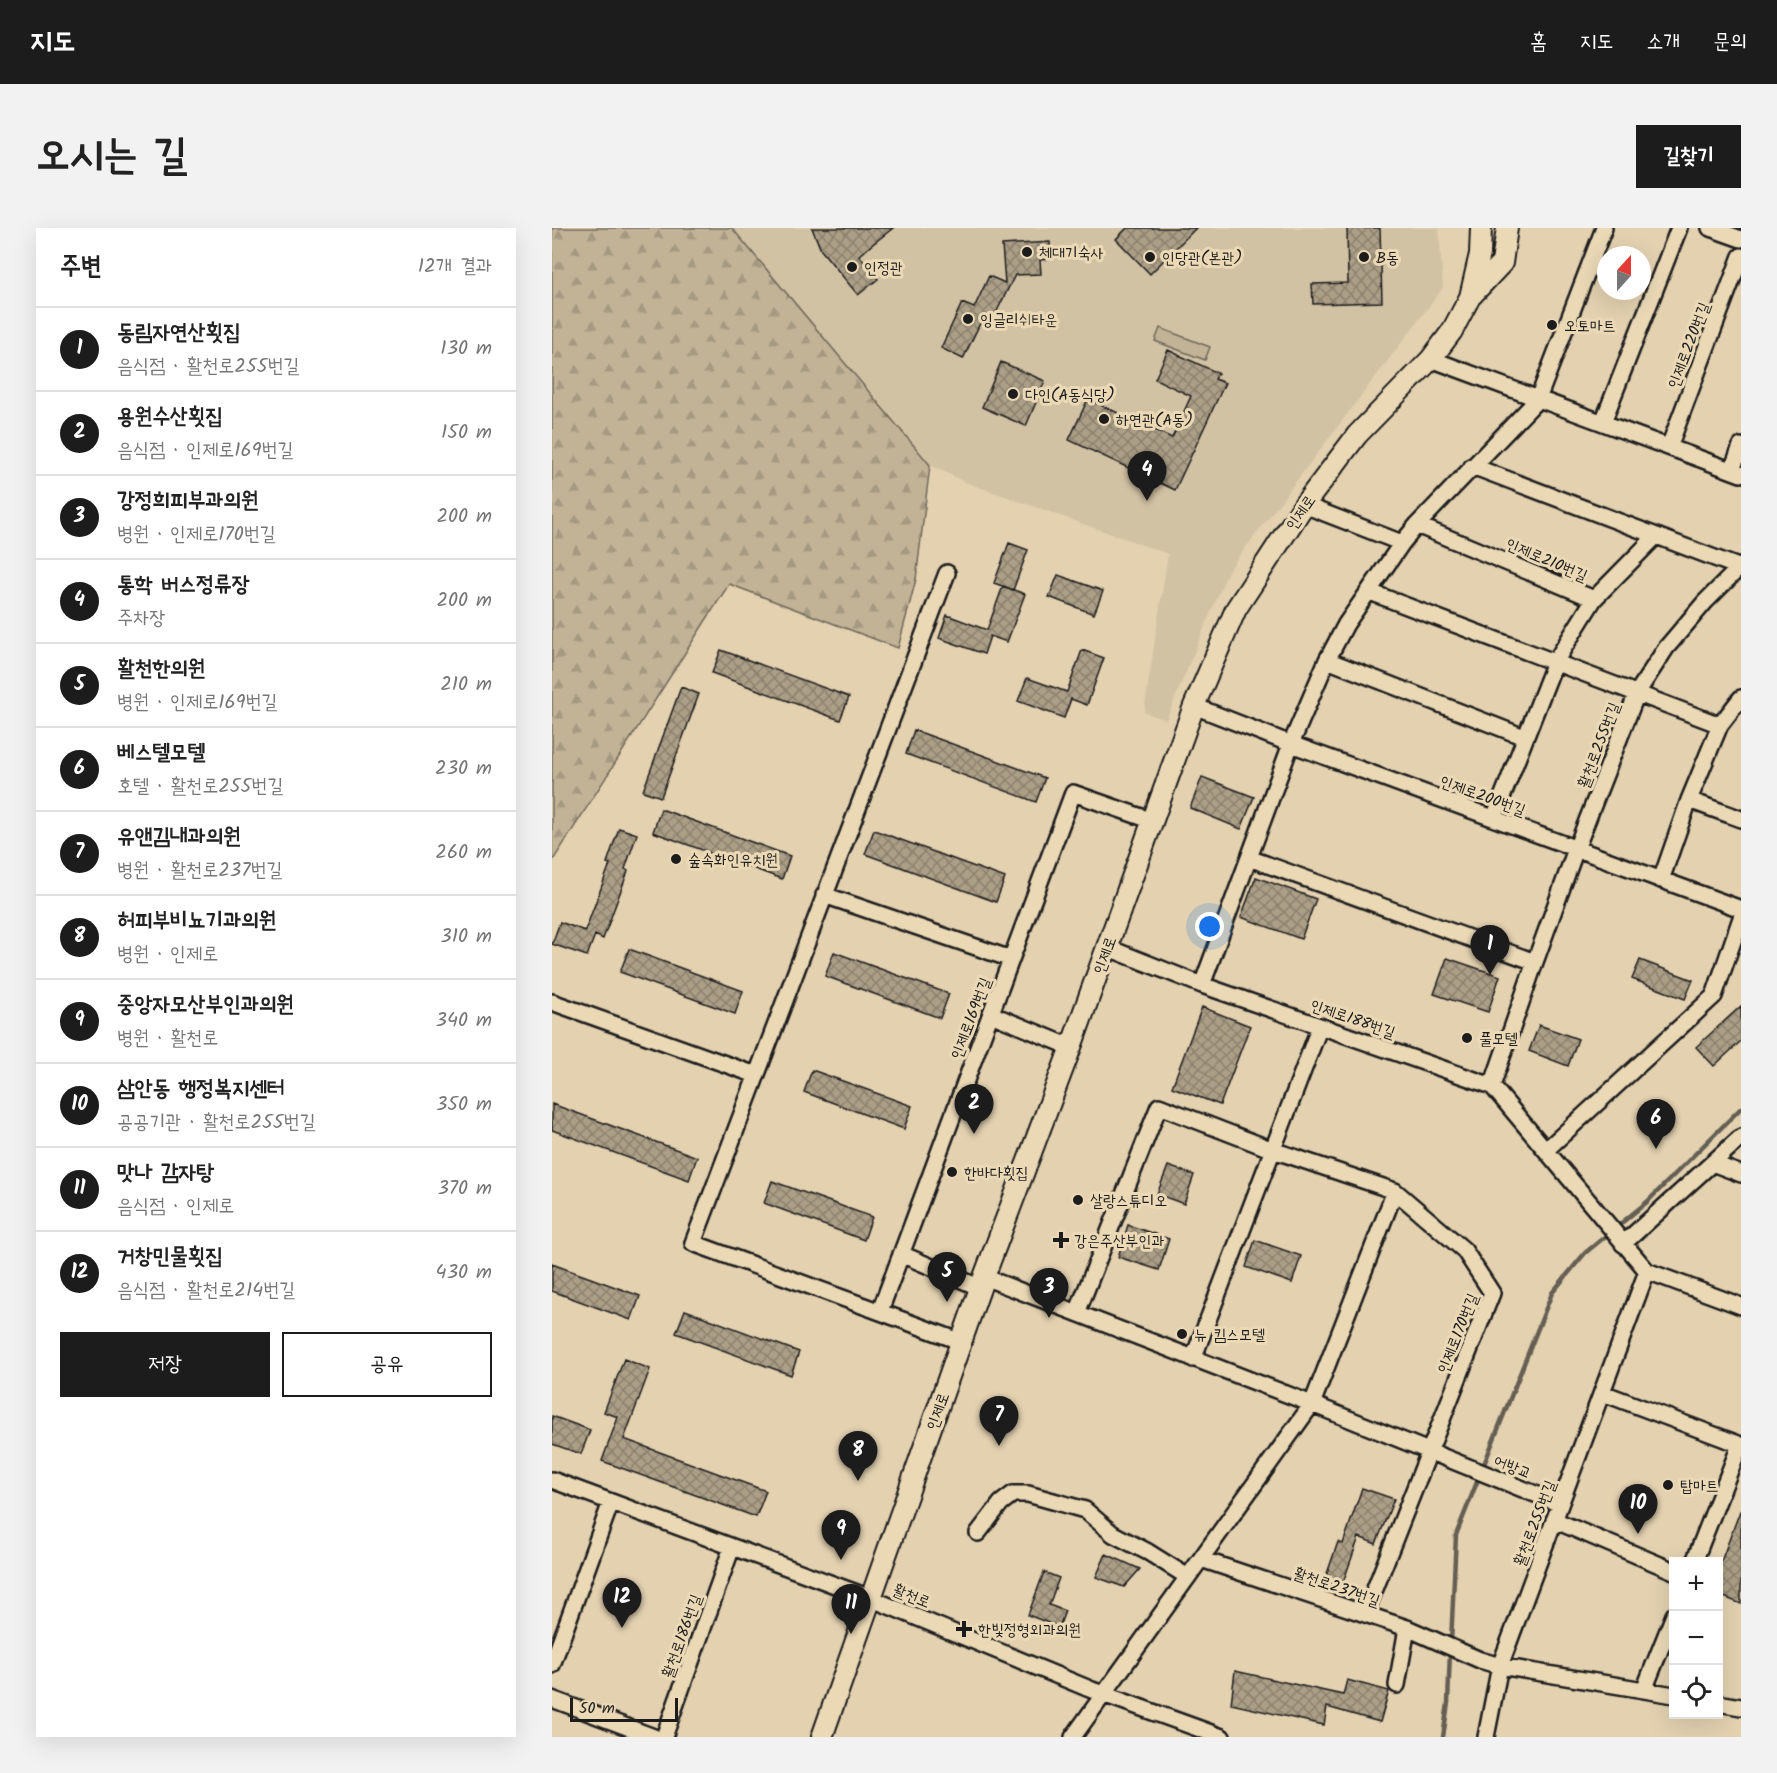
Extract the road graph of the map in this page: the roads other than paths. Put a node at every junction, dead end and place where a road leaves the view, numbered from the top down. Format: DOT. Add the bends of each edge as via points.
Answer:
graph roads {
  1 [pos="1481,228"];
  2 [pos="1507,228"];
  3 [pos="1604,228"];
  4 [pos="1678,228"];
  5 [pos="1710,228"];
  6 [pos="1741,239"];
  7 [pos="1741,256"];
  8 [pos="1470,297"];
  9 [pos="1431,359"];
  10 [pos="1538,399"];
  11 [pos="1603,422"];
  12 [pos="1741,446"];
  13 [pos="1669,447"];
  14 [pos="1472,466"];
  15 [pos="1736,472"];
  16 [pos="1304,505"];
  17 [pos="1417,525"];
  18 [pos="1656,536"];
  19 [pos="1402,543"];
  20 [pos="1741,567"];
  21 [pos="947,573"];
  22 [pos="1370,592"];
  23 [pos="1594,599"];
  24 [pos="1327,660"];
  25 [pos="1555,662"];
  26 [pos="1637,693"];
  27 [pos="1741,699"];
  28 [pos="1194,706"];
  29 [pos="1720,725"];
  30 [pos="1524,737"];
  31 [pos="1291,744"];
  32 [pos="1689,800"];
  33 [pos="1494,818"];
  34 [pos="1741,819"];
  35 [pos="1153,821"];
  36 [pos="1576,849"];
  37 [pos="1250,858"];
  38 [pos="1662,880"];
  39 [pos="824,895"];
  40 [pos="1741,909"];
  41 [pos="1741,918"];
  42 [pos="1106,947"];
  43 [pos="1011,959"];
  44 [pos="1535,962"];
  45 [pos="1202,985"];
  46 [pos="552,1002"];
  47 [pos="991,1014"];
  48 [pos="1320,1026"];
  49 [pos="1071,1047"];
  50 [pos="756,1075"];
  51 [pos="1492,1086"];
  52 [pos="1741,1137"];
  53 [pos="1274,1150"];
  54 [pos="1546,1150"];
  55 [pos="1712,1163"];
  56 [pos="1741,1174"];
  57 [pos="1395,1191"];
  58 [pos="1620,1240"];
  59 [pos="901,1254"];
  60 [pos="1647,1271"];
  61 [pos="982,1282"];
  62 [pos="1741,1306"];
  63 [pos="880,1311"];
  64 [pos="1077,1313"];
  65 [pos="962,1342"];
  66 [pos="1193,1359"];
  67 [pos="1603,1392"];
  68 [pos="1312,1404"];
  69 [pos="1741,1445"];
  70 [pos="1430,1452"];
  71 [pos="552,1480"];
  72 [pos="611,1502"];
  73 [pos="1560,1504"];
  74 [pos="1554,1520"];
  75 [pos="978,1533"];
  76 [pos="732,1547"];
  77 [pos="1696,1557"];
  78 [pos="1201,1559"];
  79 [pos="1669,1569"];
  80 [pos="1188,1577"];
  81 [pos="870,1598"];
  82 [pos="1365,1614"];
  83 [pos="1407,1628"];
  84 [pos="1669,1628"];
  85 [pos="552,1665"];
  86 [pos="1500,1666"];
  87 [pos="1397,1685"];
  88 [pos="1644,1690"];
  89 [pos="1103,1694"];
  90 [pos="1669,1694"];
  91 [pos="552,1699"];
  92 [pos="1723,1704"];
  93 [pos="1741,1707"];
  94 [pos="654,1737"];
  95 [pos="664,1737"];
  96 [pos="822,1737"];
  97 [pos="1073,1737"];
  98 [pos="1222,1737"];
  99 [pos="1486,1737"];
  1 -- 8 [label="main road, 인제로" via="1480,254"];
  2 -- 8 [label="main road" via="1502,264"];
  3 -- 10 [label="street"];
  4 -- 11 [label="street"];
  5 -- 6 [label="street"];
  7 -- 13 [label="street, 인제로220번길"];
  8 -- 9 [label="main road, 인제로"];
  9 -- 10 [label="street"];
  9 -- 16 [label="main road, 인제로" via="1357,435"];
  10 -- 11 [label="street"];
  10 -- 14 [label="street"];
  11 -- 13 [label="street"];
  12 -- 15 [label="street"];
  13 -- 15 [label="street"];
  14 -- 17 [label="street"];
  14 -- 18 [label="street, 활천로255번길"];
  16 -- 19 [label="street"];
  16 -- 28 [label="main road, 인제로" via="1236,609"];
  17 -- 19 [label="street"];
  17 -- 23 [label="street, 인제로210번길"];
  18 -- 20 [label="street, 활천로255번길"];
  18 -- 23 [label="street"];
  19 -- 22 [label="street"];
  20 -- 26 [label="street, 활천로255번길" via="1666,648"];
  21 -- 39 [label="street"];
  22 -- 24 [label="street" via="1346,624"];
  22 -- 25 [label="street"];
  23 -- 25 [label="street, 인제로210번길"];
  24 -- 30 [label="street"];
  24 -- 31 [label="street"];
  25 -- 26 [label="street"];
  25 -- 30 [label="street, 인제로210번길"];
  26 -- 29 [label="street"];
  26 -- 36 [label="street, 활천로255번길"];
  27 -- 29 [label="street"];
  28 -- 31 [label="street, 인제로200번길"];
  28 -- 35 [label="main road, 인제로"];
  29 -- 32 [label="street"];
  30 -- 33 [label="street, 인제로210번길"];
  31 -- 33 [label="street, 인제로200번길"];
  31 -- 37 [label="street"];
  32 -- 34 [label="street"];
  32 -- 38 [label="street"];
  33 -- 36 [label="street, 인제로200번길"];
  35 -- 42 [label="main road, 인제로"];
  35 -- 43 [label="street, 인제로169번길" via="1074,793"];
  36 -- 38 [label="street, 인제로200번길"];
  36 -- 44 [label="street, 활천로255번길"];
  37 -- 44 [label="street"];
  37 -- 45 [label="street"];
  38 -- 40 [label="street, 인제로200번길"];
  39 -- 43 [label="street"];
  39 -- 50 [label="street"];
  41 -- 54 [label="street" via="1714,996"];
  42 -- 45 [label="street, 인제로188번길"];
  42 -- 49 [label="main road, 인제로"];
  43 -- 47 [label="street, 인제로169번길"];
  44 -- 51 [label="street, 활천로255번길"];
  45 -- 48 [label="street, 인제로188번길"];
  46 -- 50 [label="street"];
  47 -- 49 [label="street"];
  47 -- 59 [label="street, 인제로169번길"];
  48 -- 51 [label="street, 인제로188번길"];
  48 -- 53 [label="street"];
  49 -- 61 [label="main road, 인제로"];
  50 -- 63 [label="street" via="693,1243"];
  51 -- 54 [label="street"];
  52 -- 55 [label="street"];
  53 -- 57 [label="street, 인제로170번길"];
  53 -- 64 [label="street, 인제로170번길" via="1159,1106"];
  53 -- 66 [label="street"];
  54 -- 58 [label="street"];
  55 -- 56 [label="street"];
  55 -- 58 [label="street"];
  57 -- 68 [label="street"];
  57 -- 70 [label="street, 인제로170번길" via="1464,1250 1492,1293"];
  58 -- 60 [label="street"];
  59 -- 61 [label="street"];
  59 -- 63 [label="street, 인제로169번길"];
  60 -- 62 [label="street"];
  60 -- 67 [label="street, 활천로255번길"];
  61 -- 64 [label="street"];
  61 -- 65 [label="main road, 인제로"];
  63 -- 65 [label="street"];
  64 -- 66 [label="street"];
  65 -- 81 [label="main road, 인제로"];
  66 -- 68 [label="street"];
  67 -- 69 [label="street"];
  67 -- 73 [label="street, 활천로255번길"];
  68 -- 70 [label="street"];
  68 -- 78 [label="street"];
  69 -- 77 [label="street"];
  70 -- 73 [label="street, 어방교"];
  70 -- 82 [label="street"];
  71 -- 72 [label="street, 활천로"];
  72 -- 76 [label="street, 활천로"];
  72 -- 85 [label="street"];
  73 -- 74 [label="street, 활천로255번길"];
  74 -- 79 [label="street"];
  74 -- 86 [label="street, 활천로255번길"];
  75 -- 80 [label="street" via="1001,1503 1014,1494 1028,1494 1085,1510 1113,1534"];
  76 -- 81 [label="street, 활천로"];
  76 -- 95 [label="street, 활천로186번길"];
  78 -- 80 [label="street"];
  78 -- 82 [label="street, 활천로237번길"];
  80 -- 89 [label="street"];
  81 -- 89 [label="street, 활천로"];
  81 -- 96 [label="main road, 인제로"];
  82 -- 83 [label="street, 활천로237번길"];
  83 -- 86 [label="street, 활천로237번길"];
  83 -- 87 [label="street"];
  84 -- 88 [label="street"];
  86 -- 88 [label="street"];
  86 -- 99 [label="street, 활천로255번길"];
  88 -- 90 [label="street"];
  89 -- 97 [label="street"];
  89 -- 98 [label="street, 활천로"];
  91 -- 94 [label="street"];
  92 -- 93 [label="street"];
}
